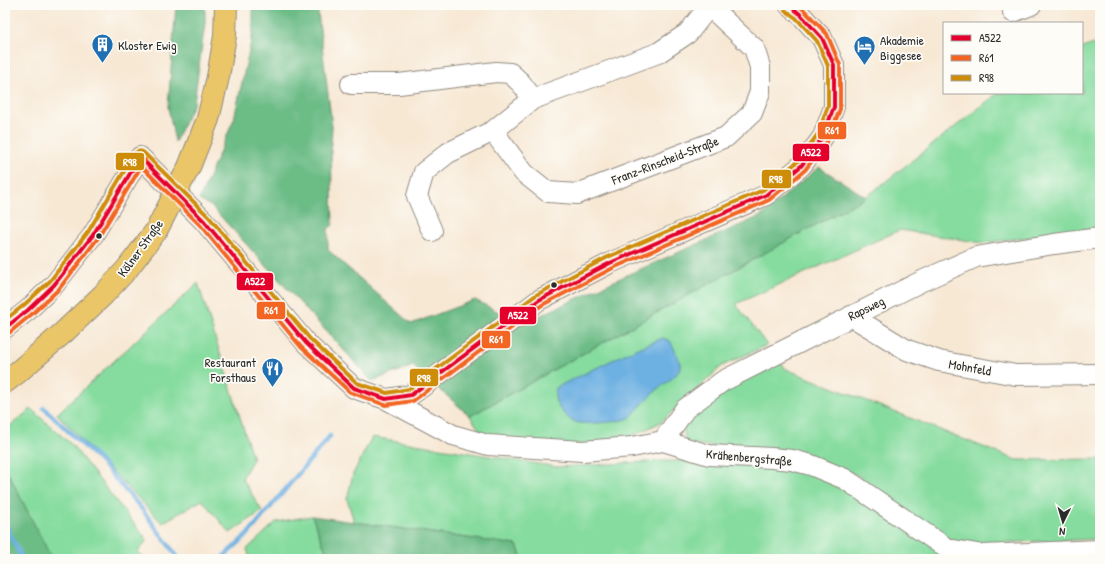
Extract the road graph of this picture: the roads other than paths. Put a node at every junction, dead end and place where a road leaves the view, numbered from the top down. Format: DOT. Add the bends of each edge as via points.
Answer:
graph roads {
  1 [pos="226,5"];
  2 [pos="709,5"];
  3 [pos="789,5"];
  4 [pos="350,84"];
  5 [pos="533,100"];
  6 [pos="493,131"];
  7 [pos="432,231"];
  8 [pos="1100,238"];
  9 [pos="851,316"];
  10 [pos="5,328"];
  11 [pos="1100,374"];
  12 [pos="5,382"];
  13 [pos="386,400"];
  14 [pos="663,441"];
  15 [pos="1100,550"];
  1 -- 12 [label="main road, Kölner Straße, bridge" via="225,36 208,118 189,167 156,230 127,269 104,294 64,333"];
  2 -- 5 [label="street, Franz-Rinscheid-Straße" via="688,33 658,53"];
  2 -- 6 [label="street, Franz-Rinscheid-Straße" via="754,48 760,67 760,92 752,113 726,137 577,194 548,192 524,173"];
  3 -- 13 [label="street" via="822,38 834,65 834,107 823,137 801,166 766,196 610,263 539,300 411,394"];
  4 -- 5 [label="street" via="399,84 496,72 510,74 521,83"];
  5 -- 6 [label="street, Franz-Rinscheid-Straße"];
  6 -- 7 [label="street, Franz-Rinscheid-Straße" via="448,153 424,172 418,196"];
  8 -- 9 [label="street, Rapsweg" via="976,257"];
  9 -- 11 [label="street, Mohnfeld" via="907,350 939,361 1016,375"];
  9 -- 14 [label="street, Rapsweg" via="723,381 685,409"];
  10 -- 13 [label="street, Krähenbergstraße" via="54,285 93,235 140,157 204,222 306,343 354,388"];
  13 -- 14 [label="street, Krähenbergstraße" via="453,435 488,445 582,451 632,447"];
  14 -- 15 [label="street, Krähenbergstraße" via="709,455 772,458 811,465 845,479 948,550 983,555"];
}
